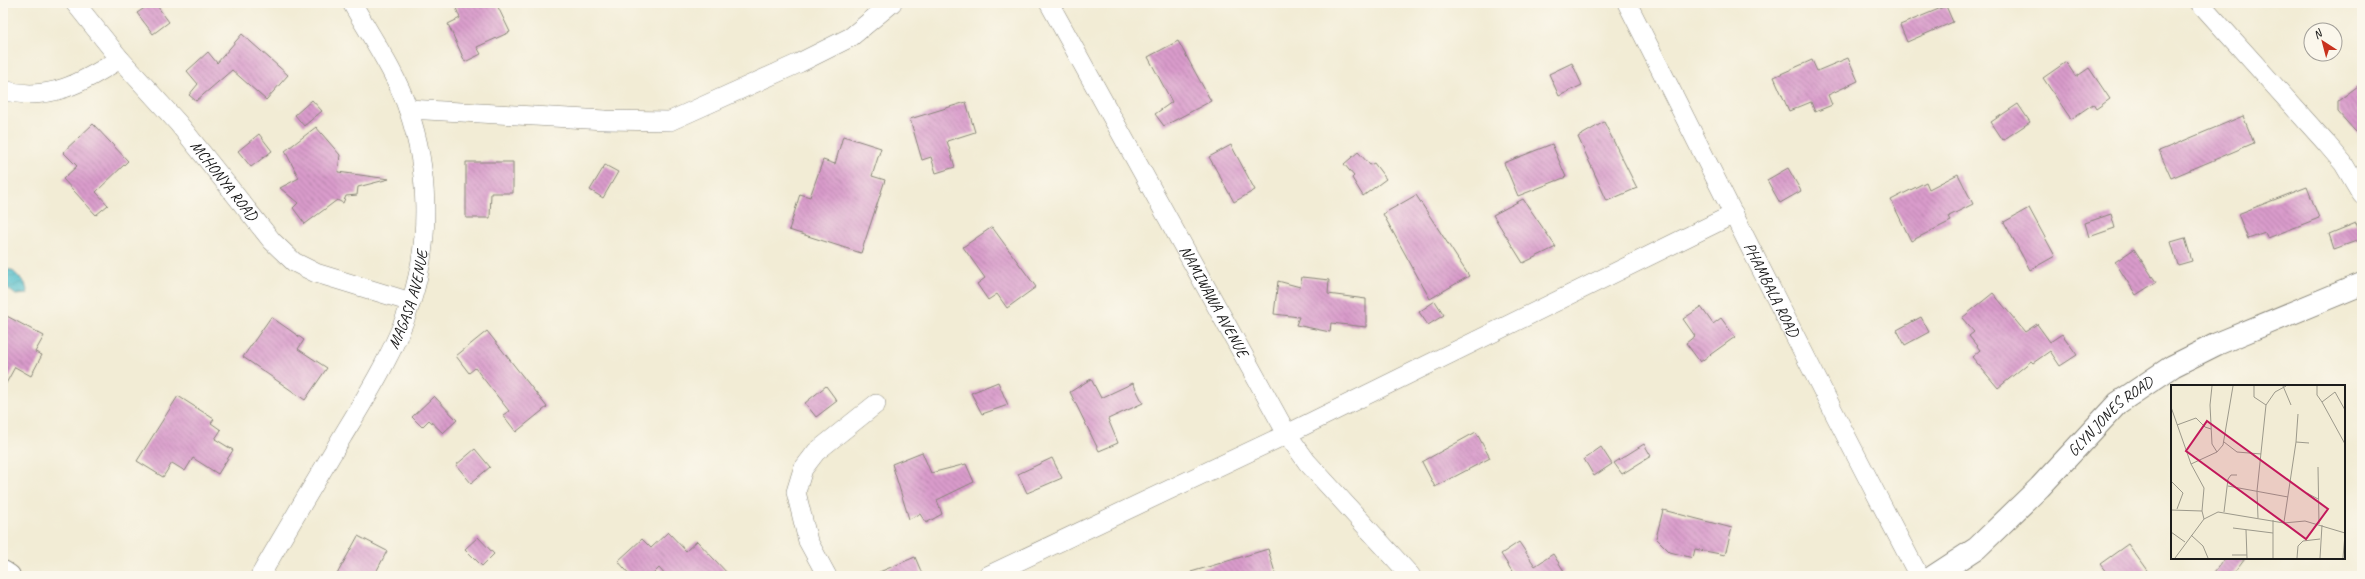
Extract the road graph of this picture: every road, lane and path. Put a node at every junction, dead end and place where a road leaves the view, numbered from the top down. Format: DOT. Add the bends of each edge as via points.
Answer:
graph roads {
  1 [pos="75,3"];
  2 [pos="352,3"];
  3 [pos="892,3"];
  4 [pos="1050,3"];
  5 [pos="1626,3"];
  6 [pos="2200,3"];
  7 [pos="120,59"];
  8 [pos="3,90"];
  9 [pos="408,109"];
  10 [pos="2362,194"];
  11 [pos="1734,214"];
  12 [pos="2362,284"];
  13 [pos="411,302"];
  14 [pos="876,404"];
  15 [pos="1287,434"];
  16 [pos="3,572"];
  17 [pos="9,576"];
  18 [pos="260,576"];
  19 [pos="827,576"];
  20 [pos="987,576"];
  21 [pos="1411,576"];
  22 [pos="1919,576"];
  23 [pos="1934,576"];
  1 -- 7 [label="street, MCHONYA ROAD"];
  2 -- 9 [label="street, MAGASA AVENUE" via="397,80"];
  3 -- 9 [label="street" via="851,37 670,121"];
  4 -- 15 [label="street, NAMIWAWA AVENUE"];
  5 -- 11 [label="street, PHAMBALA ROAD"];
  6 -- 10 [label="street" via="2343,163"];
  7 -- 8 [label="street" via="96,75 50,94 16,94"];
  7 -- 13 [label="street, MCHONYA ROAD" via="178,123 272,242 294,262 316,273"];
  9 -- 13 [label="street, MAGASA AVENUE" via="421,153 425,192 421,261"];
  11 -- 15 [label="street"];
  11 -- 22 [label="street, PHAMBALA ROAD" via="1826,401"];
  12 -- 23 [label="street, GLYN JONES ROAD" via="2211,347 2173,366 2118,403 1977,548"];
  13 -- 18 [label="street, MAGASA AVENUE" via="372,386"];
  14 -- 19 [label="street" via="816,452 803,469 796,492 808,541"];
  15 -- 20 [label="street"];
  15 -- 21 [label="street, NAMIWAWA AVENUE" via="1307,462"];
  16 -- 17 [label="street"];
}
